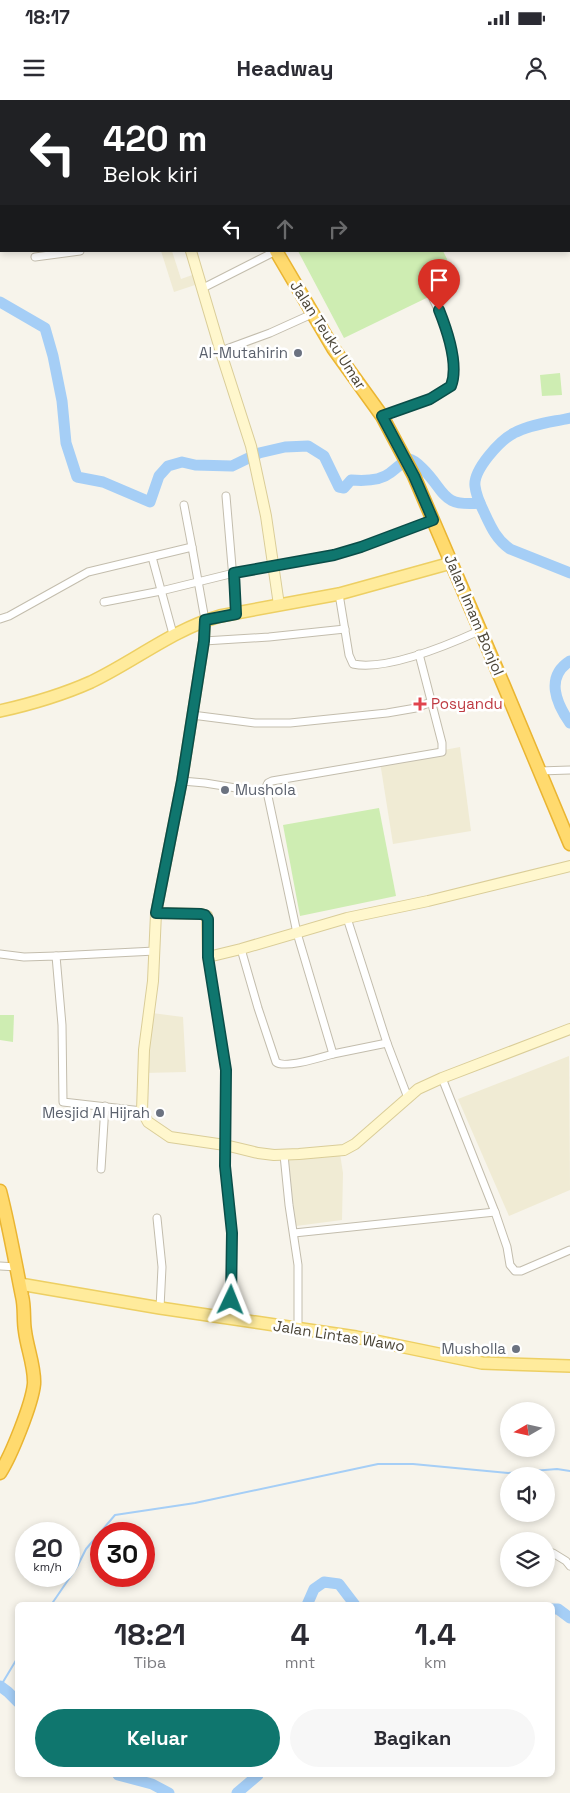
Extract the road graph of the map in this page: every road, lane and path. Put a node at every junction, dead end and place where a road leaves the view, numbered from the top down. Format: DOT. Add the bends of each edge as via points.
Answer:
graph roads {
  1 [pos="71,252"];
  2 [pos="191,252"];
  3 [pos="274,252"];
  4 [pos="277,252"];
  5 [pos="36,256"];
  6 [pos="203,288"];
  7 [pos="433,299"];
  8 [pos="312,314"];
  9 [pos="221,351"];
  10 [pos="382,416"];
  11 [pos="226,496"];
  12 [pos="184,505"];
  13 [pos="433,520"];
  14 [pos="192,547"];
  15 [pos="152,557"];
  16 [pos="451,563"];
  17 [pos="274,566"];
  18 [pos="234,573"];
  19 [pos="198,582"];
  20 [pos="161,591"];
  21 [pos="340,594"];
  22 [pos="104,602"];
  23 [pos="279,605"];
  24 [pos="236,614"];
  25 [pos="0,619"];
  26 [pos="205,620"];
  27 [pos="345,629"];
  28 [pos="480,631"];
  29 [pos="173,634"];
  30 [pos="204,641"];
  31 [pos="419,654"];
  32 [pos="431,702"];
  33 [pos="0,711"];
  34 [pos="192,715"];
  35 [pos="570,770"];
  36 [pos="539,771"];
  37 [pos="182,781"];
  38 [pos="268,793"];
  39 [pos="570,844"];
  40 [pos="570,866"];
  41 [pos="156,913"];
  42 [pos="347,918"];
  43 [pos="298,933"];
  44 [pos="241,949"];
  45 [pos="155,951"];
  46 [pos="0,954"];
  47 [pos="56,956"];
  48 [pos="208,957"];
  49 [pos="570,1030"];
  50 [pos="387,1043"];
  51 [pos="333,1054"];
  52 [pos="442,1078"];
  53 [pos="408,1098"];
  54 [pos="105,1106"];
  55 [pos="142,1111"];
  56 [pos="225,1145"];
  57 [pos="284,1156"];
  58 [pos="101,1170"];
  59 [pos="0,1191"];
  60 [pos="495,1212"];
  61 [pos="157,1218"];
  62 [pos="294,1234"];
  63 [pos="570,1250"];
  64 [pos="0,1266"];
  65 [pos="17,1267"];
  66 [pos="20,1288"];
  67 [pos="160,1308"];
  68 [pos="230,1318"];
  69 [pos="298,1329"];
  70 [pos="570,1366"];
  71 [pos="0,1472"];
  72 [pos="555,1555"];
  73 [pos="570,1566"];
  1 -- 5 [label="street"];
  2 -- 6 [label="street"];
  3 -- 6 [label="street"];
  4 -- 8 [label="highway, Jalan Teuku Umar"];
  6 -- 9 [label="street"];
  7 -- 10 [label="street" via="445,325 452,353 454,376 451,386 430,399"];
  8 -- 9 [label="street"];
  8 -- 10 [label="highway, Jalan Teuku Umar"];
  9 -- 17 [label="street" via="255,462"];
  10 -- 13 [label="highway, Jalan Imam Bonjol"];
  11 -- 18 [label="street"];
  12 -- 14 [label="street"];
  13 -- 16 [label="highway, Jalan Imam Bonjol"];
  13 -- 17 [label="street" via="343,552"];
  14 -- 15 [label="street"];
  14 -- 19 [label="street"];
  15 -- 20 [label="street"];
  15 -- 25 [label="street" via="88,572"];
  16 -- 21 [label="main road"];
  16 -- 28 [label="highway, Jalan Imam Bonjol"];
  17 -- 18 [label="street"];
  17 -- 23 [label="street"];
  18 -- 19 [label="street"];
  18 -- 24 [label="street"];
  19 -- 20 [label="street"];
  19 -- 26 [label="street"];
  20 -- 22 [label="street"];
  20 -- 29 [label="street"];
  21 -- 23 [label="main road"];
  21 -- 27 [label="street"];
  23 -- 24 [label="main road"];
  24 -- 26 [label="main road"];
  26 -- 29 [label="main road"];
  26 -- 30 [label="street"];
  27 -- 30 [label="street"];
  27 -- 31 [label="street" via="349,655 354,664 378,664"];
  28 -- 31 [label="street"];
  28 -- 36 [label="highway, Jalan Imam Bonjol"];
  29 -- 33 [label="main road" via="92,682"];
  30 -- 34 [label="street"];
  31 -- 32 [label="street"];
  32 -- 34 [label="street" via="387,713 282,723"];
  32 -- 38 [label="street" via="442,752 272,781 267,784"];
  34 -- 37 [label="street"];
  35 -- 36 [label="street"];
  36 -- 39 [label="highway, Jalan Imam Bonjol"];
  37 -- 38 [label="street"];
  37 -- 41 [label="street"];
  38 -- 43 [label="street"];
  40 -- 42 [label="street"];
  41 -- 45 [label="street"];
  41 -- 48 [label="street" via="207,916"];
  42 -- 43 [label="street"];
  42 -- 50 [label="street"];
  43 -- 44 [label="street"];
  43 -- 51 [label="street"];
  44 -- 48 [label="street"];
  44 -- 51 [label="street" via="276,1062 282,1065"];
  45 -- 47 [label="street"];
  45 -- 55 [label="street" via="144,1050"];
  46 -- 47 [label="street"];
  47 -- 54 [label="street" via="62,1025 63,1101"];
  48 -- 56 [label="street" via="226,1070"];
  49 -- 52 [label="street"];
  50 -- 51 [label="street"];
  50 -- 53 [label="street"];
  52 -- 53 [label="street" via="418,1089"];
  52 -- 60 [label="street"];
  53 -- 57 [label="street" via="349,1148"];
  54 -- 55 [label="street"];
  54 -- 58 [label="street"];
  55 -- 56 [label="street" via="148,1122 170,1137"];
  56 -- 57 [label="street"];
  56 -- 68 [label="street" via="232,1233"];
  57 -- 62 [label="street"];
  59 -- 65 [label="highway"];
  60 -- 62 [label="street"];
  60 -- 63 [label="street" via="510,1265 515,1271 525,1270"];
  61 -- 67 [label="street" via="162,1280"];
  62 -- 69 [label="street" via="298,1265"];
  64 -- 65 [label="street"];
  65 -- 66 [label="highway"];
  66 -- 67 [label="main road, Jalan Lintas Wawo"];
  66 -- 71 [label="highway" via="18,1330 31,1386 12,1452"];
  67 -- 68 [label="main road, Jalan Lintas Wawo"];
  68 -- 69 [label="main road, Jalan Lintas Wawo"];
  69 -- 70 [label="main road, Jalan Lintas Wawo" via="374,1340 482,1363"];
  72 -- 73 [label="street"];
}
